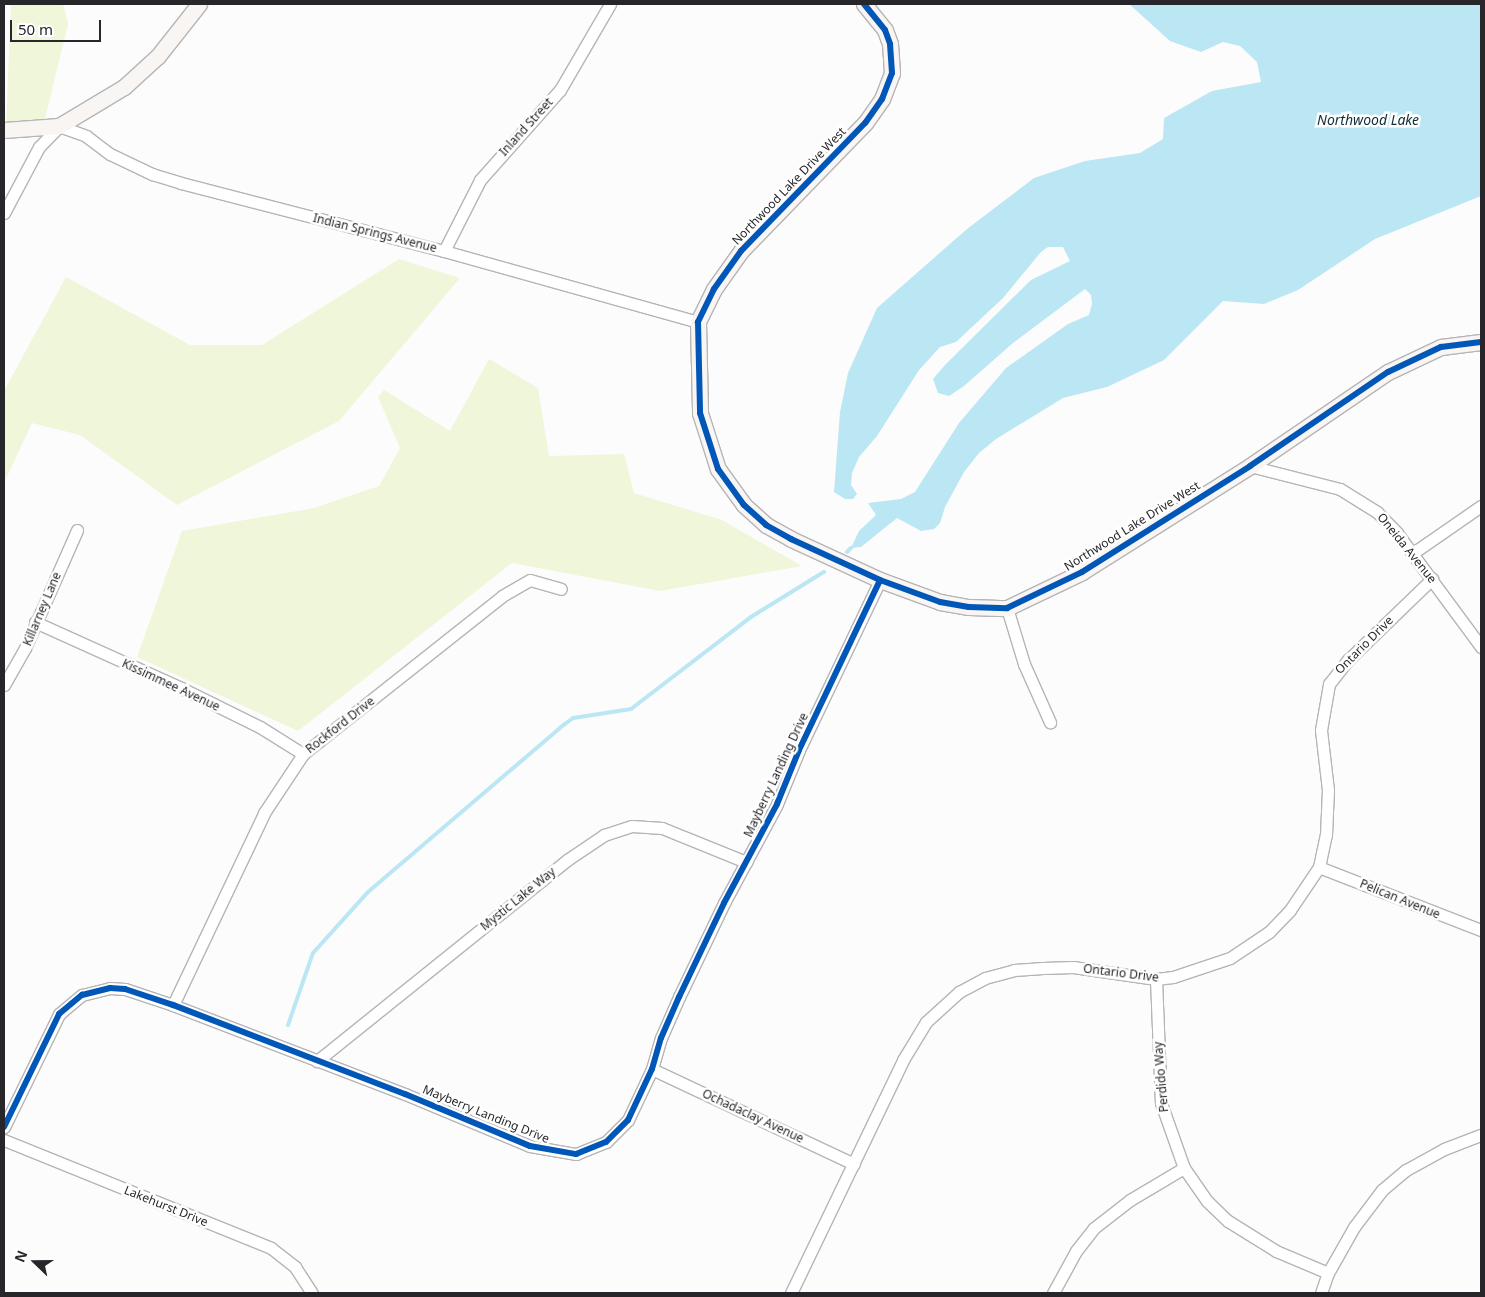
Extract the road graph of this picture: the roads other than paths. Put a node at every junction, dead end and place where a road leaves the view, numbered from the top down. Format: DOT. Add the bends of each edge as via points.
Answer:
graph roads {
  1 [pos="199,4"];
  2 [pos="610,4"];
  3 [pos="864,4"];
  4 [pos="59,126"];
  5 [pos="4,130"];
  6 [pos="4,213"];
  7 [pos="444,250"];
  8 [pos="698,322"];
  9 [pos="1481,342"];
  10 [pos="1250,466"];
  11 [pos="1481,506"];
  12 [pos="77,530"];
  13 [pos="1413,553"];
  14 [pos="1432,579"];
  15 [pos="880,580"];
  16 [pos="561,589"];
  17 [pos="1007,608"];
  18 [pos="36,622"];
  19 [pos="1481,647"];
  20 [pos="4,685"];
  21 [pos="1050,722"];
  22 [pos="303,754"];
  23 [pos="746,862"];
  24 [pos="1319,867"];
  25 [pos="1481,930"];
  26 [pos="1156,979"];
  27 [pos="173,1005"];
  28 [pos="317,1061"];
  29 [pos="652,1069"];
  30 [pos="4,1127"];
  31 [pos="1481,1135"];
  32 [pos="4,1140"];
  33 [pos="854,1164"];
  34 [pos="1184,1168"];
  35 [pos="1328,1273"];
  36 [pos="312,1293"];
  37 [pos="791,1293"];
  38 [pos="1053,1293"];
  39 [pos="1321,1293"];
  1 -- 4 [label="street" via="158,56 136,77"];
  2 -- 7 [label="street, Inland Street" via="560,90 480,180"];
  3 -- 8 [label="street, Northwood Lake Drive West" via="876,17 890,44 892,73 882,100 865,123 741,251 714,289"];
  4 -- 5 [label="street"];
  4 -- 6 [label="street" via="39,147"];
  4 -- 7 [label="street, Indian Springs Avenue" via="86,136 110,154 152,174"];
  7 -- 8 [label="street, Indian Springs Avenue"];
  8 -- 15 [label="street, Northwood Lake Drive West" via="698,398 703,428 718,470 734,494 766,525"];
  9 -- 10 [label="street, Northwood Lake Drive West" via="1427,352 1388,372"];
  10 -- 13 [label="street, Oneida Avenue" via="1312,480 1354,495 1377,512"];
  10 -- 17 [label="street, Northwood Lake Drive West" via="1082,572"];
  11 -- 13 [label="street"];
  12 -- 18 [label="street, Killarney Lane"];
  13 -- 14 [label="street, Oneida Avenue"];
  14 -- 19 [label="street, Oneida Avenue"];
  14 -- 24 [label="street, Ontario Drive" via="1348,660 1329,684 1320,730 1328,790 1326,836"];
  15 -- 17 [label="street, Northwood Lake Drive West" via="940,602"];
  15 -- 23 [label="street, Mayberry Landing Drive" via="799,750 777,804"];
  16 -- 22 [label="street, Rockford Drive" via="530,580 502,596"];
  17 -- 21 [label="street" via="1024,664"];
  18 -- 20 [label="street, Killarney Lane"];
  18 -- 22 [label="street, Kissimmee Avenue" via="260,727"];
  22 -- 27 [label="street, Rockford Drive" via="264,813"];
  23 -- 28 [label="street, Mystic Lake Way" via="662,828 632,826 604,835 566,860"];
  23 -- 29 [label="street, Mayberry Landing Drive" via="675,1006"];
  24 -- 25 [label="street, Pelican Avenue"];
  24 -- 26 [label="street, Ontario Drive" via="1290,910 1244,950 1202,969"];
  26 -- 33 [label="street, Ontario Drive" via="1073,967 1043,968 1014,970 985,978 959,992 936,1011 910,1047"];
  26 -- 34 [label="street, Perdido Way" via="1161,1103"];
  27 -- 28 [label="street, Mayberry Landing Drive"];
  27 -- 30 [label="street, Mayberry Landing Drive" via="125,989 110,988 82,995 69,1003 51,1026"];
  28 -- 29 [label="street, Mayberry Landing Drive" via="530,1146 560,1154 584,1151 606,1142 618,1132 628,1120"];
  29 -- 33 [label="street, Ochadaclay Avenue"];
  31 -- 35 [label="street" via="1444,1149 1406,1170 1382,1190 1354,1227"];
  32 -- 36 [label="street, Lakehurst Drive" via="271,1248 295,1267"];
  33 -- 37 [label="street, Ontario Drive"];
  34 -- 35 [label="street, Perdido Way" via="1207,1201 1228,1221 1276,1251"];
  34 -- 38 [label="street" via="1130,1200 1094,1228 1076,1251"];
  35 -- 39 [label="street"];
}
